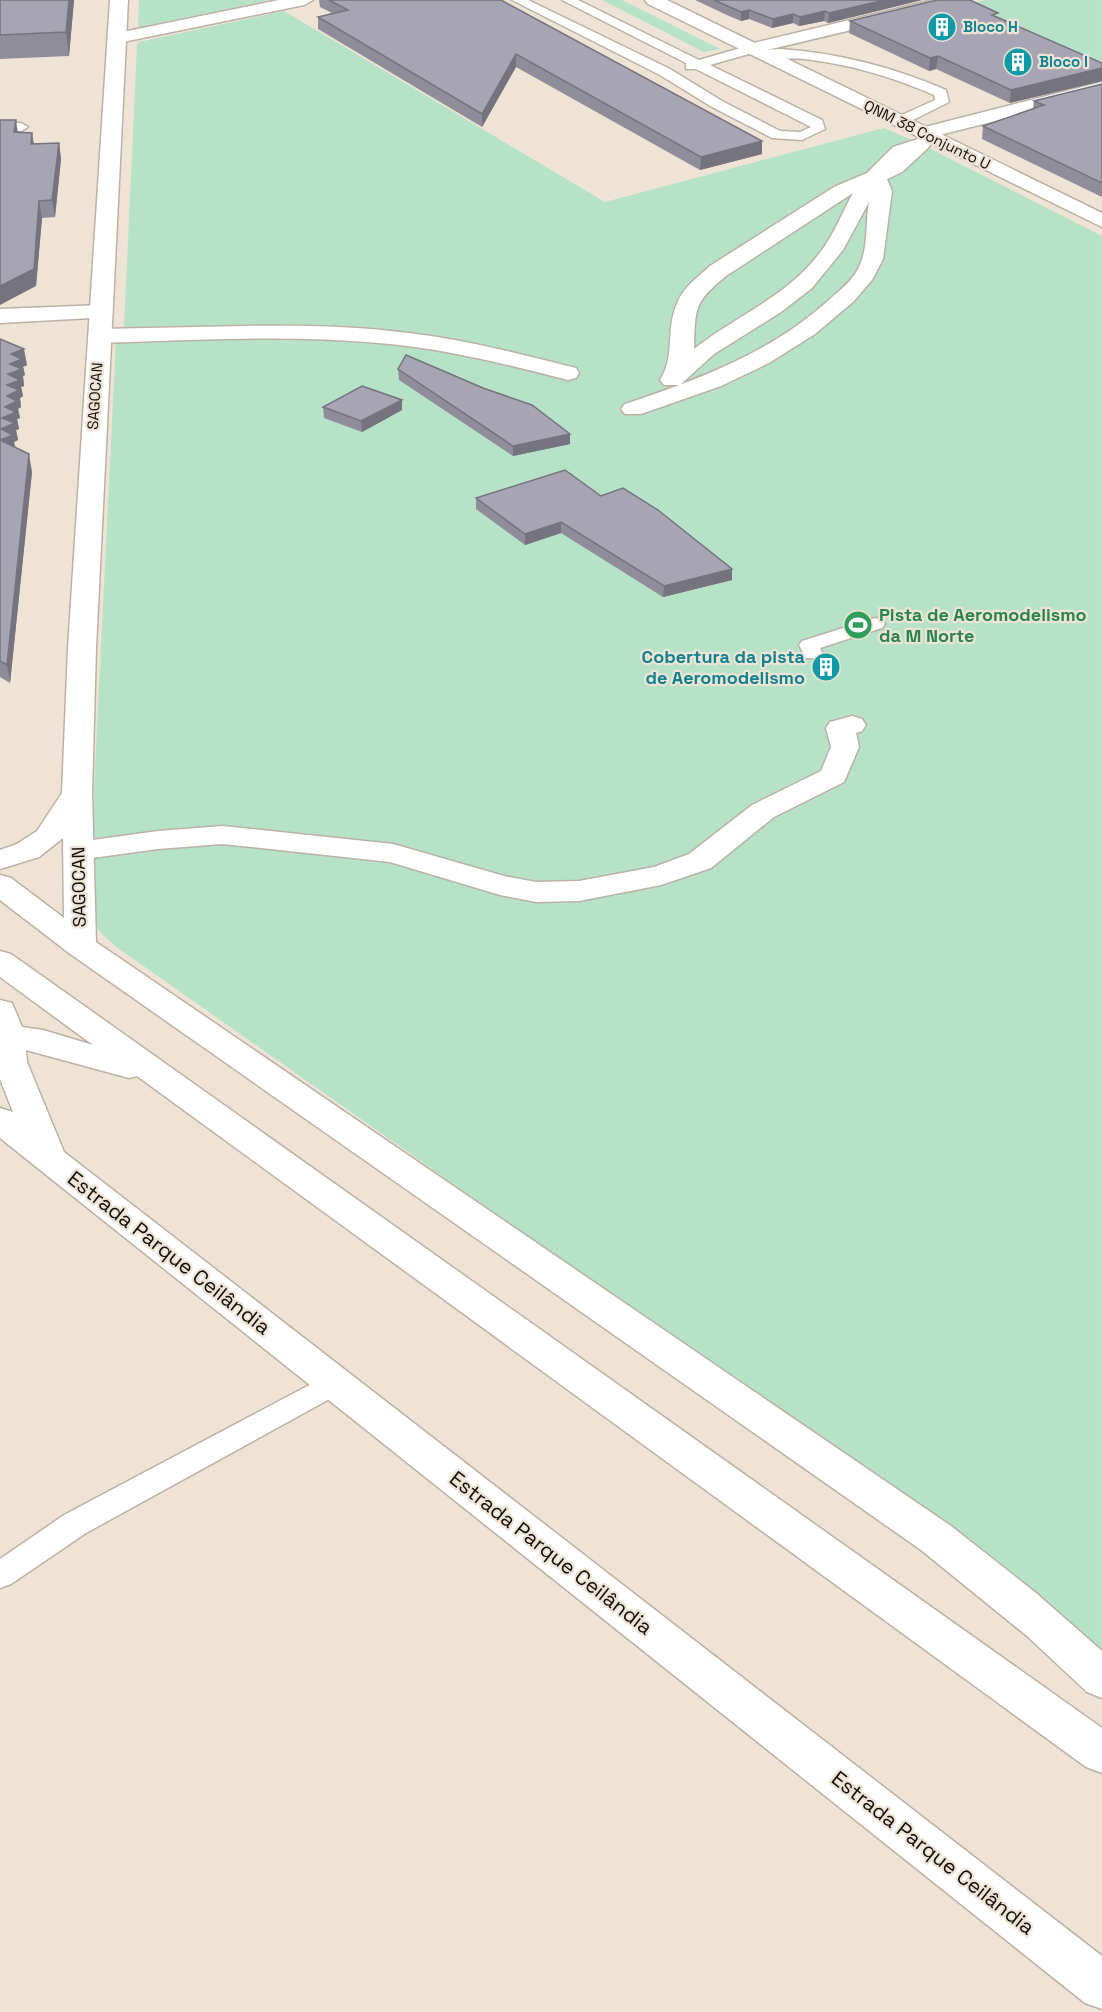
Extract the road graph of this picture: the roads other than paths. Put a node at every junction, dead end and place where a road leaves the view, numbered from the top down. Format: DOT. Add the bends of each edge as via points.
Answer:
graph roads {
  1 [pos="119,0"];
  2 [pos="304,0"];
  3 [pos="518,0"];
  4 [pos="568,0"];
  5 [pos="654,0"];
  6 [pos="899,0"];
  7 [pos="954,0"];
  8 [pos="919,9"];
  9 [pos="118,38"];
  10 [pos="756,51"];
  11 [pos="697,65"];
  12 [pos="665,72"];
  13 [pos="1102,88"];
  14 [pos="900,122"];
  15 [pos="0,127"];
  16 [pos="21,127"];
  17 [pos="924,134"];
  18 [pos="875,176"];
  19 [pos="1102,221"];
  20 [pos="703,284"];
  21 [pos="102,312"];
  22 [pos="0,316"];
  23 [pos="99,336"];
  24 [pos="692,358"];
  25 [pos="568,373"];
  26 [pos="676,375"];
  27 [pos="875,624"];
  28 [pos="813,654"];
  29 [pos="852,725"];
  30 [pos="77,793"];
  31 [pos="78,851"];
  32 [pos="0,860"];
  33 [pos="0,885"];
  34 [pos="80,946"];
  35 [pos="0,961"];
  36 [pos="2,1028"];
  37 [pos="165,1080"];
  38 [pos="0,1120"];
  39 [pos="50,1159"];
  40 [pos="334,1383"];
  41 [pos="0,1575"];
  42 [pos="1102,1679"];
  43 [pos="1102,1754"];
  44 [pos="1102,1986"];
  1 -- 9 [label="main road, SAGOCAN"];
  2 -- 9 [label="main road"];
  3 -- 12 [label="lane"];
  4 -- 11 [label="lane"];
  5 -- 10 [label="main road, QNM 38 Conjunto U"];
  6 -- 8 [label="main road"];
  7 -- 8 [label="main road"];
  8 -- 10 [label="main road"];
  9 -- 21 [label="main road, SAGOCAN"];
  10 -- 11 [label="lane"];
  10 -- 14 [label="main road, QNM 38 Conjunto U"];
  10 -- 14 [label="lane" via="847,62 941,93 942,102"];
  11 -- 12 [label="lane"];
  11 -- 12 [label="lane" via="817,123 818,129 802,136 777,135"];
  13 -- 17 [label="main road"];
  14 -- 17 [label="main road, QNM 38 Conjunto U"];
  15 -- 16 [label="lane"];
  17 -- 19 [label="main road, QNM 38 Conjunto U"];
  18 -- 20 [label="main road" via="796,218"];
  18 -- 24 [label="main road" via="864,189 838,244 805,283 753,322"];
  18 -- 26 [label="main road" via="882,190 876,205 878,239 868,271 842,300 763,360 633,409 660,394"];
  20 -- 24 [label="main road" via="708,296 706,316"];
  20 -- 26 [label="main road" via="685,310"];
  21 -- 22 [label="main road"];
  21 -- 23 [label="main road, SAGOCAN"];
  23 -- 25 [label="main road" via="325,333 389,337 509,358"];
  23 -- 30 [label="main road, SAGOCAN"];
  24 -- 26 [label="main road"];
  27 -- 28 [label="lane" via="809,645"];
  29 -- 31 [label="main road" via="840,728 844,747 834,776 763,812 700,861 617,885 536,892 393,853 223,835"];
  30 -- 31 [label="main road, SAGOCAN"];
  30 -- 32 [label="main road, SAGOCAN" via="58,829 38,847"];
  31 -- 34 [label="main road, SAGOCAN"];
  33 -- 34 [label="main road"];
  34 -- 42 [label="main road" via="936,1538 1043,1624"];
  35 -- 37 [label="main road"];
  36 -- 37 [label="main road" via="97,1055"];
  36 -- 39 [label="main road" via="10,1062"];
  37 -- 43 [label="main road"];
  38 -- 39 [label="main road, Estrada Parque Ceilândia"];
  39 -- 40 [label="main road, Estrada Parque Ceilândia"];
  40 -- 41 [label="lane" via="75,1524"];
  40 -- 44 [label="main road, Estrada Parque Ceilândia"];
}
